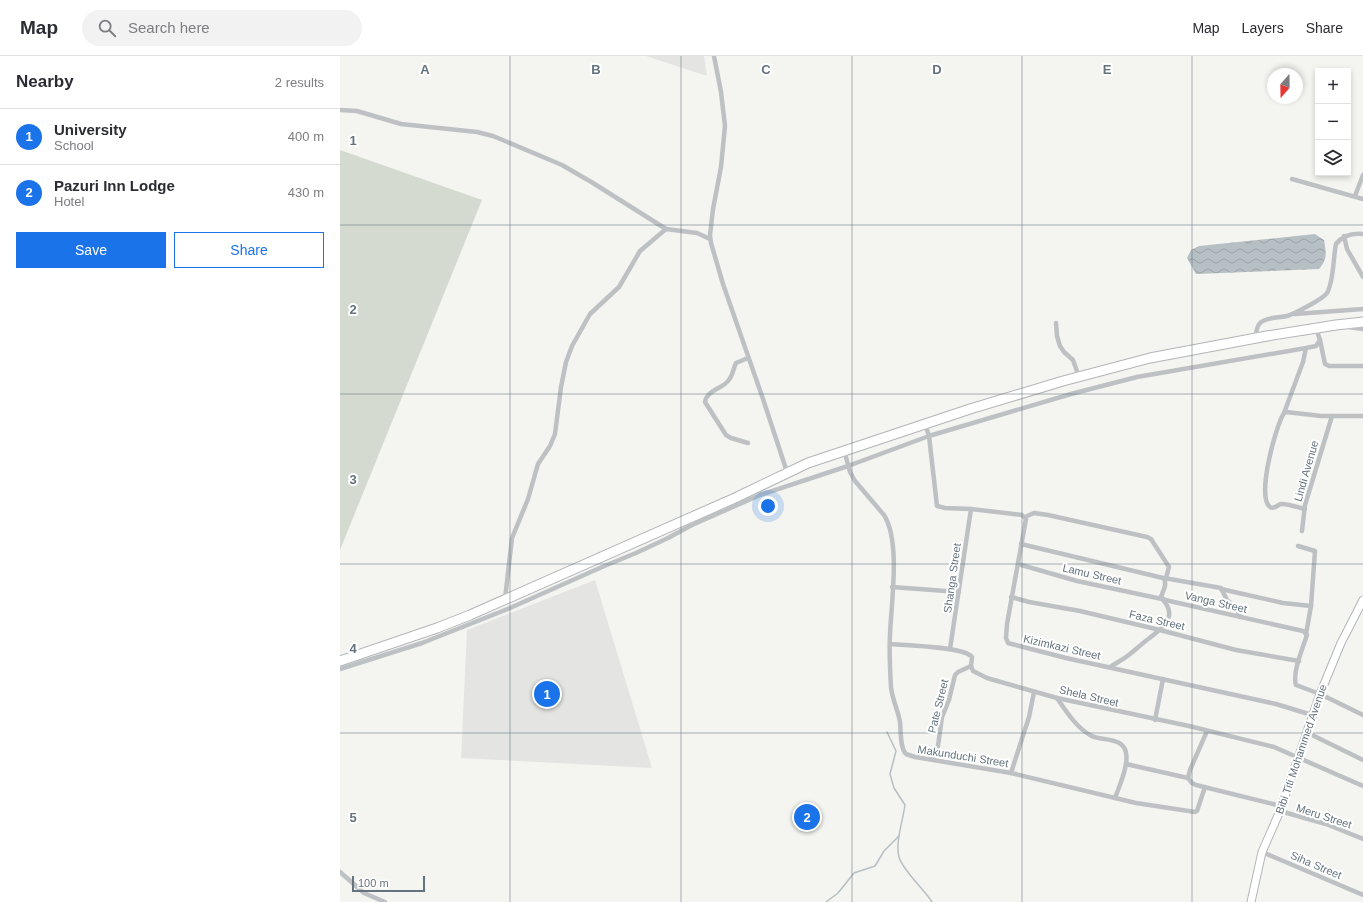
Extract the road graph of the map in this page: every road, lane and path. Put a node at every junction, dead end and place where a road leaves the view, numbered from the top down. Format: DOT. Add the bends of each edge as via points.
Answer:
graph roads {
  1 [pos="714,56"];
  2 [pos="340,110"];
  3 [pos="1363,175"];
  4 [pos="1292,179"];
  5 [pos="1355,196"];
  6 [pos="1363,199"];
  7 [pos="666,229"];
  8 [pos="1363,234"];
  9 [pos="1344,236"];
  10 [pos="710,239"];
  11 [pos="1363,277"];
  12 [pos="1363,309"];
  13 [pos="1290,314"];
  14 [pos="1363,322"];
  15 [pos="1056,323"];
  16 [pos="1336,325"];
  17 [pos="1316,328"];
  18 [pos="1363,329"];
  19 [pos="1256,338"];
  20 [pos="1320,340"];
  21 [pos="1306,348"];
  22 [pos="748,358"];
  23 [pos="1363,366"];
  24 [pos="1079,377"];
  25 [pos="1284,413"];
  26 [pos="1332,416"];
  27 [pos="1363,416"];
  28 [pos="924,424"];
  29 [pos="930,436"];
  30 [pos="748,443"];
  31 [pos="844,450"];
  32 [pos="848,466"];
  33 [pos="787,472"];
  34 [pos="971,509"];
  35 [pos="1305,509"];
  36 [pos="1025,517"];
  37 [pos="1302,532"];
  38 [pos="1021,544"];
  39 [pos="1298,546"];
  40 [pos="1018,564"];
  41 [pos="1164,578"];
  42 [pos="892,587"];
  43 [pos="1221,589"];
  44 [pos="959,592"];
  45 [pos="1011,597"];
  46 [pos="506,599"];
  47 [pos="1162,599"];
  48 [pos="1363,600"];
  49 [pos="1312,606"];
  50 [pos="1240,617"];
  51 [pos="1160,630"];
  52 [pos="1306,634"];
  53 [pos="890,644"];
  54 [pos="950,649"];
  55 [pos="340,661"];
  56 [pos="1299,661"];
  57 [pos="971,666"];
  58 [pos="1110,667"];
  59 [pos="340,669"];
  60 [pos="1163,679"];
  61 [pos="1034,692"];
  62 [pos="1320,694"];
  63 [pos="1057,698"];
  64 [pos="1312,715"];
  65 [pos="1363,715"];
  66 [pos="1155,720"];
  67 [pos="1207,731"];
  68 [pos="1306,732"];
  69 [pos="1298,757"];
  70 [pos="932,759"];
  71 [pos="1363,760"];
  72 [pos="1126,764"];
  73 [pos="1012,773"];
  74 [pos="1188,778"];
  75 [pos="1363,786"];
  76 [pos="1205,787"];
  77 [pos="1116,798"];
  78 [pos="1280,809"];
  79 [pos="1363,839"];
  80 [pos="1262,852"];
  81 [pos="340,872"];
  82 [pos="1363,895"];
  83 [pos="385,902"];
  84 [pos="1251,902"];
  1 -- 10 [label="street" via="725,126"];
  2 -- 7 [label="street" via="358,111 400,124 493,136 562,165"];
  3 -- 5 [label="street"];
  4 -- 5 [label="street"];
  5 -- 6 [label="street"];
  7 -- 10 [label="street" via="697,233"];
  7 -- 46 [label="street" via="640,251 619,287 590,314 572,346 561,387 555,434 538,464 528,499 512,538"];
  8 -- 9 [label="street"];
  9 -- 11 [label="street" via="1348,251"];
  9 -- 13 [label="street" via="1336,244 1333,271 1327,292"];
  10 -- 22 [label="street"];
  12 -- 13 [label="street"];
  13 -- 19 [label="street" via="1262,322 1257,327"];
  14 -- 16 [label="highway"];
  15 -- 24 [label="street" via="1060,346 1073,360"];
  16 -- 17 [label="highway"];
  16 -- 18 [label="street"];
  17 -- 19 [label="highway"];
  17 -- 20 [label="street"];
  19 -- 24 [label="highway" via="1150,358"];
  20 -- 21 [label="street" via="1316,346"];
  20 -- 23 [label="street" via="1327,366"];
  21 -- 25 [label="street"];
  21 -- 29 [label="street" via="1137,377"];
  22 -- 30 [label="street" via="736,363 727,383 716,388 705,402 726,435"];
  22 -- 33 [label="street"];
  24 -- 28 [label="highway"];
  25 -- 26 [label="street"];
  25 -- 35 [label="street" via="1272,446 1265,481 1265,496 1271,508 1283,504"];
  26 -- 27 [label="street"];
  26 -- 35 [label="street, Lindi Avenue"];
  28 -- 29 [label="street"];
  28 -- 31 [label="highway"];
  29 -- 32 [label="street"];
  29 -- 34 [label="street" via="936,505"];
  31 -- 32 [label="street, Makunduchi Street"];
  31 -- 33 [label="highway"];
  32 -- 42 [label="street, Makunduchi Street" via="861,490 888,521 892,536"];
  32 -- 59 [label="street" via="760,495 636,553 488,617 422,643"];
  33 -- 46 [label="highway" via="728,501"];
  34 -- 36 [label="street"];
  34 -- 44 [label="street, Shanga Street"];
  35 -- 37 [label="street, Lindi Avenue"];
  36 -- 38 [label="street, Kizimkazi Street"];
  36 -- 41 [label="street" via="1034,513 1048,515 1147,537 1169,566"];
  38 -- 40 [label="street, Kizimkazi Street"];
  38 -- 41 [label="street"];
  39 -- 49 [label="street" via="1315,550"];
  40 -- 45 [label="street, Kizimkazi Street"];
  40 -- 47 [label="street, Lamu Street" via="1077,581"];
  41 -- 43 [label="street"];
  41 -- 47 [label="street"];
  42 -- 44 [label="street"];
  42 -- 53 [label="street, Makunduchi Street"];
  43 -- 49 [label="street"];
  43 -- 50 [label="street" via="1227,600 1237,608"];
  44 -- 54 [label="street, Shanga Street"];
  45 -- 51 [label="street, Faza Street"];
  45 -- 58 [label="street, Kizimkazi Street" via="1006,638 1008,643"];
  46 -- 55 [label="highway" via="437,628"];
  47 -- 50 [label="street, Vanga Street"];
  47 -- 51 [label="street" via="1168,606 1169,615"];
  48 -- 62 [label="street, Bibi Titi Mohammed Avenue" via="1341,642"];
  49 -- 52 [label="street"];
  50 -- 52 [label="street, Vanga Street" via="1303,631"];
  51 -- 56 [label="street, Faza Street" via="1236,650"];
  51 -- 58 [label="street"];
  52 -- 56 [label="street"];
  53 -- 54 [label="street, Shela Street"];
  53 -- 70 [label="street, Makunduchi Street" via="891,688 904,752 911,756"];
  54 -- 57 [label="street, Shela Street" via="971,655"];
  56 -- 62 [label="street" via="1296,685"];
  57 -- 61 [label="street, Shela Street" via="977,674"];
  57 -- 70 [label="street, Pate Street" via="955,675 942,717 938,746"];
  58 -- 60 [label="street, Kizimkazi Street"];
  60 -- 64 [label="street, Kizimkazi Street" via="1276,704"];
  60 -- 66 [label="street"];
  61 -- 63 [label="street, Shela Street"];
  61 -- 73 [label="street"];
  62 -- 64 [label="street, Bibi Titi Mohammed Avenue"];
  62 -- 65 [label="street"];
  63 -- 66 [label="street, Shela Street"];
  63 -- 72 [label="street" via="1075,722 1090,735 1121,744 1127,753"];
  64 -- 68 [label="street, Bibi Titi Mohammed Avenue"];
  66 -- 67 [label="street, Shela Street"];
  67 -- 69 [label="street, Shela Street" via="1274,747"];
  67 -- 74 [label="street"];
  68 -- 69 [label="street, Bibi Titi Mohammed Avenue"];
  68 -- 71 [label="street"];
  69 -- 75 [label="street, Shela Street"];
  69 -- 78 [label="street, Bibi Titi Mohammed Avenue"];
  70 -- 73 [label="street, Makunduchi Street"];
  72 -- 74 [label="street, Meru Street"];
  72 -- 77 [label="street"];
  73 -- 77 [label="street, Makunduchi Street"];
  74 -- 76 [label="street, Meru Street" via="1194,784"];
  76 -- 77 [label="street, Makunduchi Street" via="1196,812"];
  76 -- 78 [label="street, Meru Street"];
  78 -- 79 [label="street, Meru Street"];
  78 -- 80 [label="street, Bibi Titi Mohammed Avenue"];
  80 -- 82 [label="street, Siha Street"];
  80 -- 84 [label="street, Bibi Titi Mohammed Avenue"];
  81 -- 83 [label="street" via="364,893"];
}
